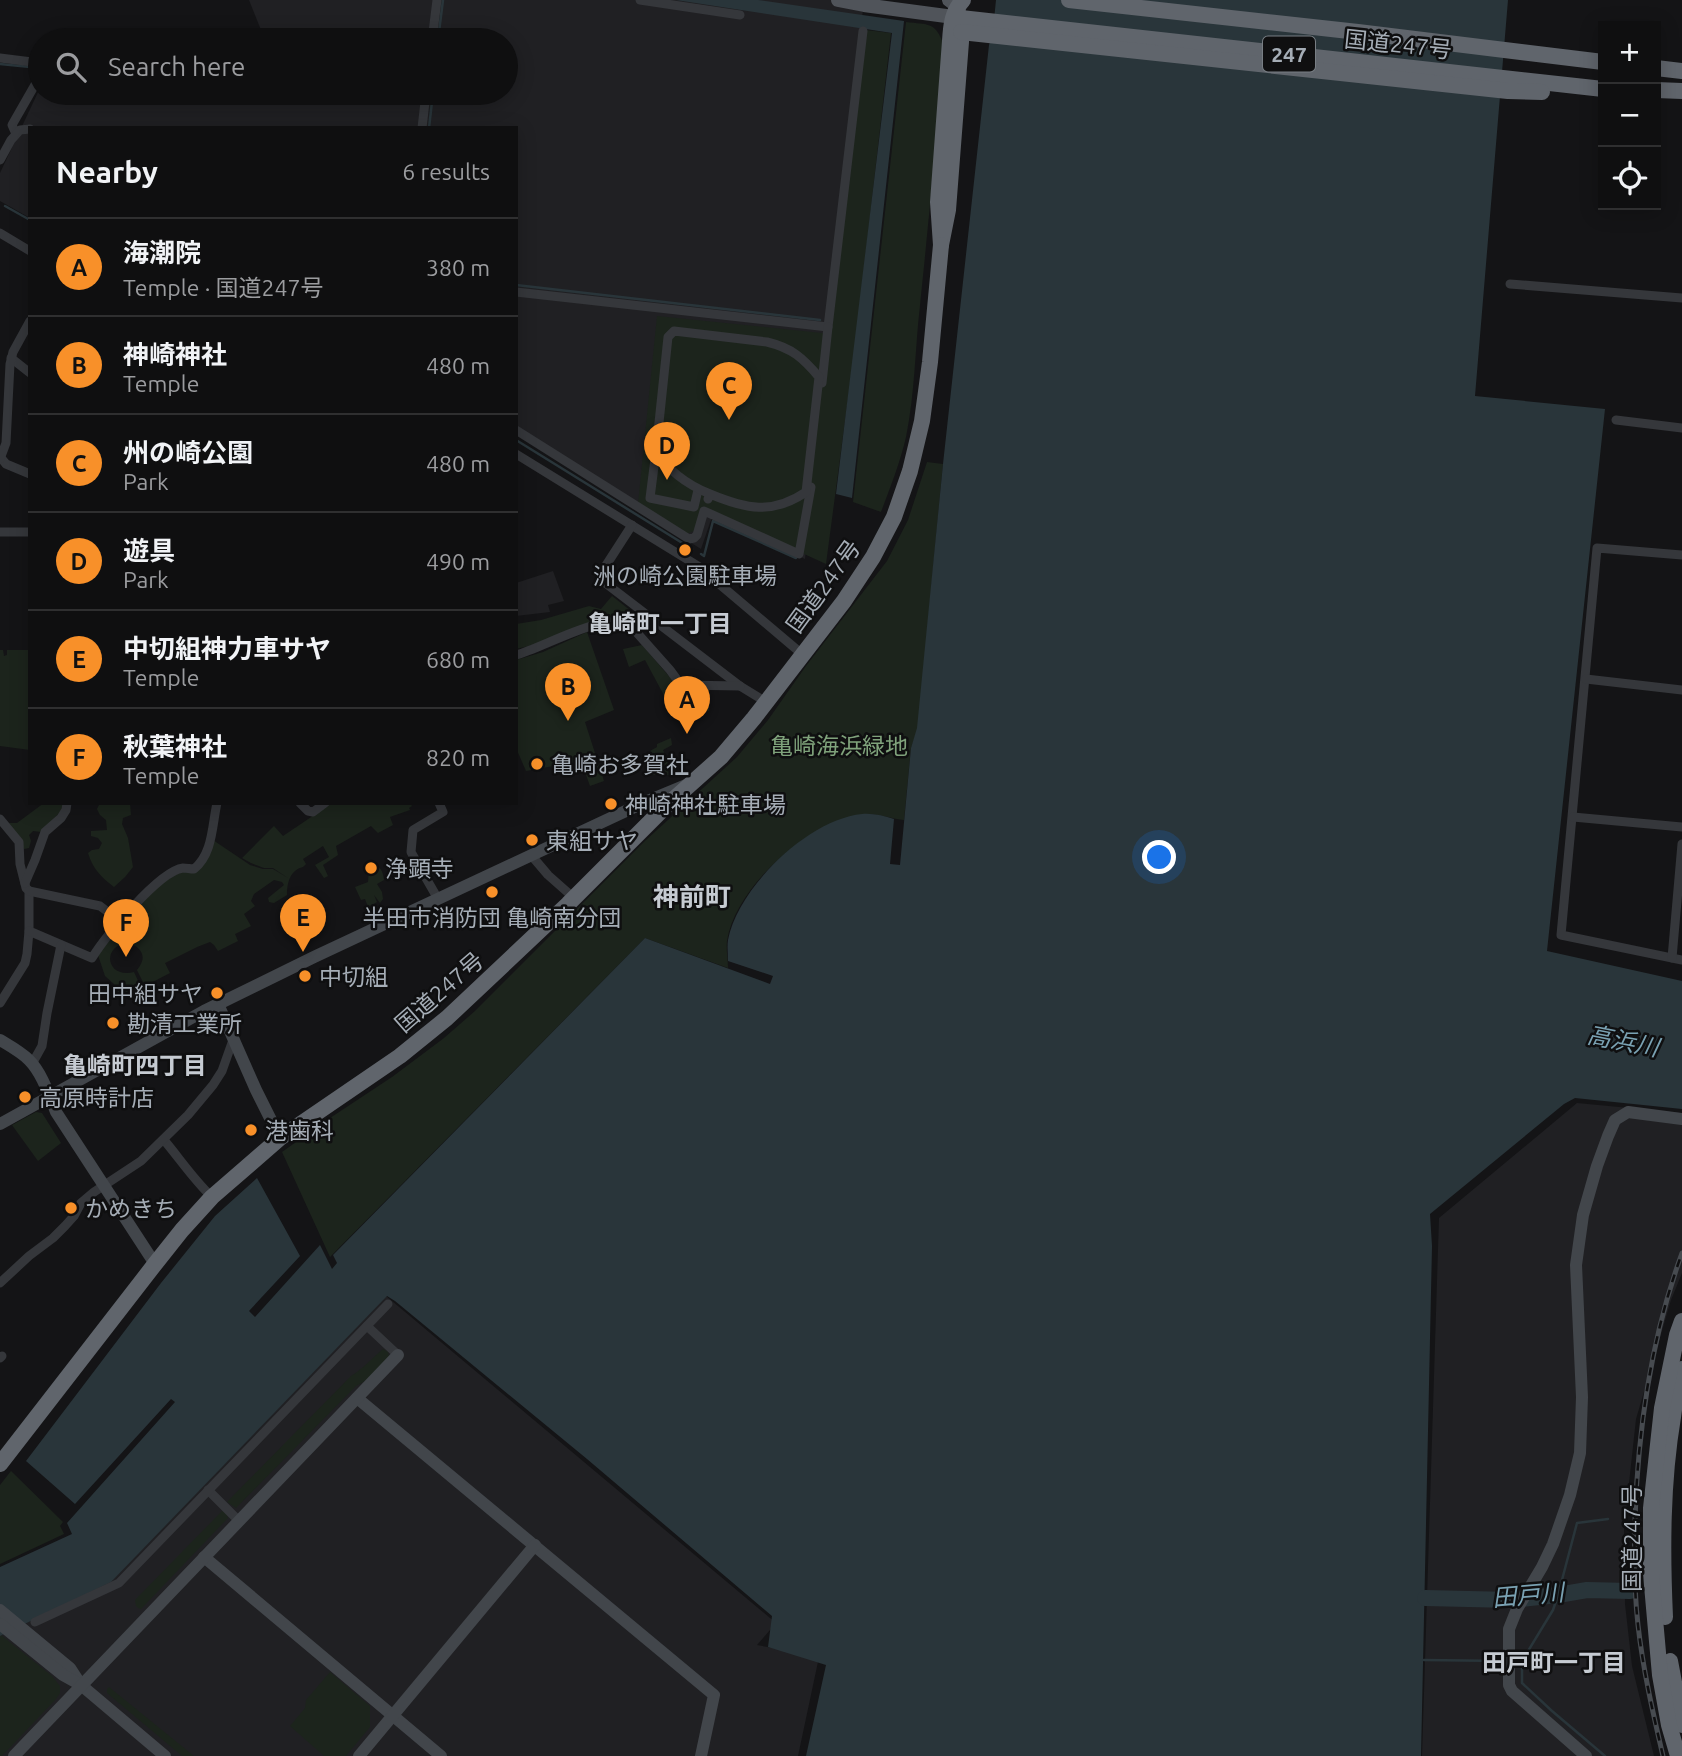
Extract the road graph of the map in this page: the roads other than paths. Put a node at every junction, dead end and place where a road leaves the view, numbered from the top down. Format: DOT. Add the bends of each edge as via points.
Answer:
graph roads {
  1 [pos="436,0"];
  2 [pos="640,0"];
  3 [pos="838,0"];
  4 [pos="1069,0"];
  5 [pos="957,12"];
  6 [pos="740,15"];
  7 [pos="433,28"];
  8 [pos="863,30"];
  9 [pos="0,58"];
  10 [pos="1598,61"];
  11 [pos="28,62"];
  12 [pos="1661,69"];
  13 [pos="1682,71"];
  14 [pos="1598,88"];
  15 [pos="1661,90"];
  16 [pos="1682,91"];
  17 [pos="28,97"];
  18 [pos="425,105"];
  19 [pos="422,126"];
  20 [pos="28,129"];
  21 [pos="16,134"];
  22 [pos="0,160"];
  23 [pos="0,233"];
  24 [pos="28,249"];
  25 [pos="1510,284"];
  26 [pos="518,292"];
  27 [pos="1682,298"];
  28 [pos="722,320"];
  29 [pos="28,324"];
  30 [pos="770,326"];
  31 [pos="828,327"];
  32 [pos="720,337"];
  33 [pos="769,342"];
  34 [pos="12,358"];
  35 [pos="28,371"];
  36 [pos="1616,420"];
  37 [pos="1682,428"];
  38 [pos="518,431"];
  39 [pos="656,451"];
  40 [pos="518,455"];
  41 [pos="1,458"];
  42 [pos="28,473"];
  43 [pos="698,489"];
  44 [pos="609,493"];
  45 [pos="602,506"];
  46 [pos="632,526"];
  47 [pos="28,531"];
  48 [pos="0,532"];
  49 [pos="1682,555"];
  50 [pos="518,654"];
  51 [pos="802,654"];
  52 [pos="1586,679"];
  53 [pos="740,686"];
  54 [pos="1682,690"];
  55 [pos="766,702"];
  56 [pos="693,782"];
  57 [pos="67,805"];
  58 [pos="217,805"];
  59 [pos="302,805"];
  60 [pos="323,805"];
  61 [pos="440,805"];
  62 [pos="1573,817"];
  63 [pos="0,819"];
  64 [pos="1682,827"];
  65 [pos="1682,844"];
  66 [pos="531,855"];
  67 [pos="27,887"];
  68 [pos="574,898"];
  69 [pos="438,899"];
  70 [pos="120,921"];
  71 [pos="29,931"];
  72 [pos="61,945"];
  73 [pos="1672,958"];
  74 [pos="1682,960"];
  75 [pos="0,1003"];
  76 [pos="218,1004"];
  77 [pos="0,1040"];
  78 [pos="233,1040"];
  79 [pos="33,1064"];
  80 [pos="50,1097"];
  81 [pos="1682,1119"];
  82 [pos="0,1124"];
  83 [pos="280,1138"];
  84 [pos="164,1140"];
  85 [pos="104,1186"];
  86 [pos="212,1197"];
  87 [pos="155,1264"];
  88 [pos="0,1283"];
  89 [pos="388,1304"];
  90 [pos="367,1326"];
  91 [pos="1680,1331"];
  92 [pos="398,1356"];
  93 [pos="1682,1369"];
  94 [pos="358,1398"];
  95 [pos="1,1460"];
  96 [pos="208,1490"];
  97 [pos="239,1521"];
  98 [pos="534,1545"];
  99 [pos="204,1557"];
  100 [pos="0,1610"];
  101 [pos="0,1625"];
  102 [pos="24,1629"];
  103 [pos="81,1685"];
  104 [pos="392,1716"];
  105 [pos="1682,1725"];
  106 [pos="14,1756"];
  107 [pos="165,1756"];
  108 [pos="359,1756"];
  109 [pos="441,1756"];
  110 [pos="701,1756"];
  111 [pos="1586,1756"];
  112 [pos="1678,1756"];
  1 -- 7 [label="street"];
  2 -- 6 [label="street"];
  3 -- 5 [label="main road"];
  4 -- 10 [label="highway, 国道247号 / 247"];
  5 -- 14 [label="highway, 国道247号 / 247" via="986,28"];
  5 -- 51 [label="highway, 国道247号" via="948,210 917,444 894,517 873,557"];
  8 -- 31 [label="street"];
  9 -- 11 [label="street"];
  12 -- 13 [label="highway"];
  15 -- 16 [label="highway"];
  17 -- 21 [label="street" via="12,125"];
  18 -- 19 [label="street"];
  20 -- 21 [label="street"];
  21 -- 22 [label="street"];
  23 -- 24 [label="street"];
  25 -- 27 [label="street"];
  26 -- 31 [label="street"];
  28 -- 32 [label="street"];
  29 -- 34 [label="street"];
  30 -- 33 [label="street"];
  31 -- 44 [label="street" via="813,477 799,554 704,511 697,535 689,539"];
  32 -- 33 [label="street"];
  32 -- 39 [label="street" via="674,331 668,337"];
  33 -- 43 [label="street" via="800,356 819,377 806,492 771,508 747,507 709,497"];
  34 -- 35 [label="street"];
  34 -- 41 [label="street"];
  36 -- 37 [label="street"];
  38 -- 44 [label="street"];
  39 -- 43 [label="street" via="671,470"];
  39 -- 43 [label="street" via="650,498 694,507"];
  40 -- 45 [label="street"];
  41 -- 42 [label="street"];
  44 -- 45 [label="street"];
  45 -- 46 [label="street"];
  46 -- 51 [label="street" via="698,566"];
  46 -- 53 [label="street" via="600,579"];
  47 -- 48 [label="street"];
  49 -- 52 [label="street" via="1597,548"];
  50 -- 53 [label="street" via="590,625 624,621 681,685"];
  51 -- 55 [label="highway, 国道247号"];
  52 -- 54 [label="street"];
  52 -- 62 [label="street"];
  53 -- 55 [label="street"];
  55 -- 56 [label="highway, 国道247号" via="721,757"];
  56 -- 66 [label="street"];
  56 -- 68 [label="highway, 国道247号"];
  57 -- 67 [label="street" via="61,818 45,832"];
  58 -- 70 [label="street" via="200,865 163,878"];
  59 -- 60 [label="street" via="313,812"];
  61 -- 69 [label="street" via="443,812 414,830 411,852"];
  62 -- 64 [label="street"];
  62 -- 73 [label="street" via="1561,935"];
  63 -- 67 [label="street" via="19,842"];
  65 -- 73 [label="street"];
  66 -- 68 [label="street"];
  66 -- 69 [label="street"];
  67 -- 70 [label="street" via="100,906"];
  67 -- 71 [label="street"];
  68 -- 83 [label="highway, 国道247号" via="422,1039"];
  69 -- 76 [label="street"];
  70 -- 72 [label="street" via="92,958"];
  71 -- 72 [label="street"];
  71 -- 75 [label="street" via="25,963"];
  72 -- 79 [label="street" via="42,1046"];
  73 -- 74 [label="street"];
  76 -- 78 [label="street"];
  76 -- 80 [label="street"];
  77 -- 79 [label="street"];
  78 -- 83 [label="street"];
  78 -- 84 [label="street" via="214,1085"];
  79 -- 80 [label="street"];
  80 -- 82 [label="street"];
  80 -- 85 [label="street"];
  81 -- 111 [label="street" via="1628,1112 1615,1119 1597,1166 1583,1215 1576,1265 1580,1453 1553,1544 1509,1629 1512,1691"];
  83 -- 86 [label="highway, 国道247号"];
  84 -- 85 [label="street"];
  84 -- 86 [label="street"];
  85 -- 87 [label="street"];
  85 -- 88 [label="street"];
  86 -- 87 [label="highway, 国道247号"];
  87 -- 95 [label="highway, 国道247号"];
  89 -- 90 [label="street"];
  90 -- 92 [label="street"];
  90 -- 96 [label="street"];
  91 -- 112 [label="highway, 国道247号" via="1662,1408 1651,1508 1651,1574 1660,1675"];
  92 -- 94 [label="street"];
  93 -- 105 [label="highway, 国道247号" via="1667,1455 1663,1518 1671,1673"];
  94 -- 97 [label="street"];
  94 -- 98 [label="street"];
  96 -- 97 [label="street"];
  96 -- 102 [label="street" via="119,1583"];
  97 -- 99 [label="street"];
  98 -- 104 [label="street"];
  98 -- 110 [label="street" via="714,1695"];
  99 -- 103 [label="street"];
  99 -- 104 [label="street"];
  100 -- 102 [label="street"];
  101 -- 102 [label="street"];
  102 -- 103 [label="street" via="63,1675"];
  103 -- 106 [label="street"];
  103 -- 107 [label="street"];
  104 -- 108 [label="street"];
  104 -- 109 [label="street"];
}
